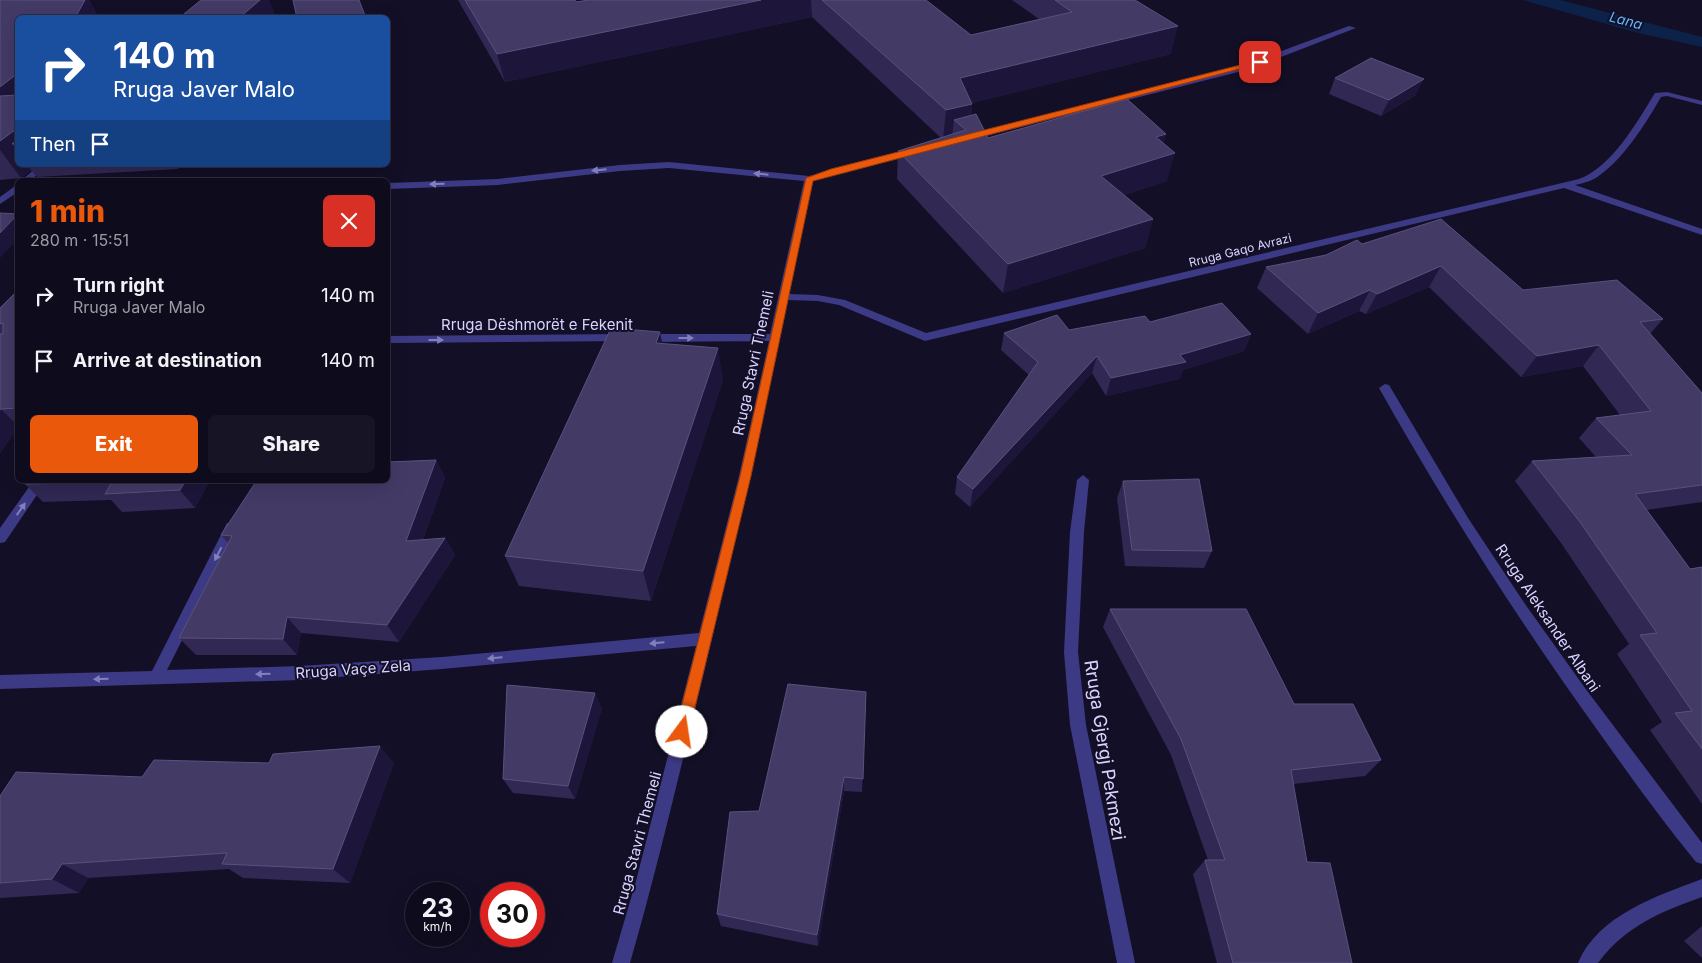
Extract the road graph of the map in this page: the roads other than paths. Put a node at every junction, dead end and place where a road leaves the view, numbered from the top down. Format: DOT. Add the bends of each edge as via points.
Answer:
graph roads {
  1 [pos="1352,28"];
  2 [pos="1702,103"];
  3 [pos="964,139"];
  4 [pos="917,151"];
  5 [pos="42,167"];
  6 [pos="28,178"];
  7 [pos="809,179"];
  8 [pos="1566,185"];
  9 [pos="390,186"];
  10 [pos="15,189"];
  11 [pos="0,201"];
  12 [pos="15,201"];
  13 [pos="1702,232"];
  14 [pos="784,297"];
  15 [pos="776,337"];
  16 [pos="390,340"];
  17 [pos="1385,388"];
  18 [pos="1083,480"];
  19 [pos="39,483"];
  20 [pos="239,514"];
  21 [pos="0,538"];
  22 [pos="706,639"];
  23 [pos="156,677"];
  24 [pos="0,682"];
  25 [pos="1702,856"];
  26 [pos="1702,888"];
  27 [pos="621,963"];
  28 [pos="1126,963"];
  29 [pos="1587,963"];
  1 -- 3 [label="street" via="1247,67"];
  2 -- 8 [label="street, Rruga Gaqo Avrazi" via="1667,94 1658,95 1626,142 1600,172 1585,181"];
  4 -- 7 [label="street"];
  5 -- 6 [label="street"];
  7 -- 9 [label="street, one-way" via="669,165 498,182"];
  7 -- 14 [label="street, Rruga Stavri Themeli"];
  8 -- 13 [label="street"];
  8 -- 14 [label="street, Rruga Gaqo Avrazi" via="925,337 841,302"];
  10 -- 11 [label="street"];
  11 -- 12 [label="street"];
  14 -- 15 [label="street, Rruga Stavri Themeli"];
  16 -- 15 [label="street, Rruga Dëshmorët e Fekenit, one-way"];
  15 -- 22 [label="street, Rruga Stavri Themeli"];
  17 -- 25 [label="street, Rruga Aleksander Albani" via="1428,465 1549,654"];
  18 -- 28 [label="street, Rruga Gjergj Pekmezi" via="1076,532 1071,652 1078,725"];
  21 -- 19 [label="street, one-way"];
  20 -- 23 [label="street, one-way"];
  22 -- 23 [label="street, Rruga Vaçe Zela, one-way" via="300,673"];
  22 -- 27 [label="street, Rruga Stavri Themeli"];
  23 -- 24 [label="street, Rruga Vaçe Zela, one-way"];
  26 -- 29 [label="street" via="1651,906 1602,942"];
}
